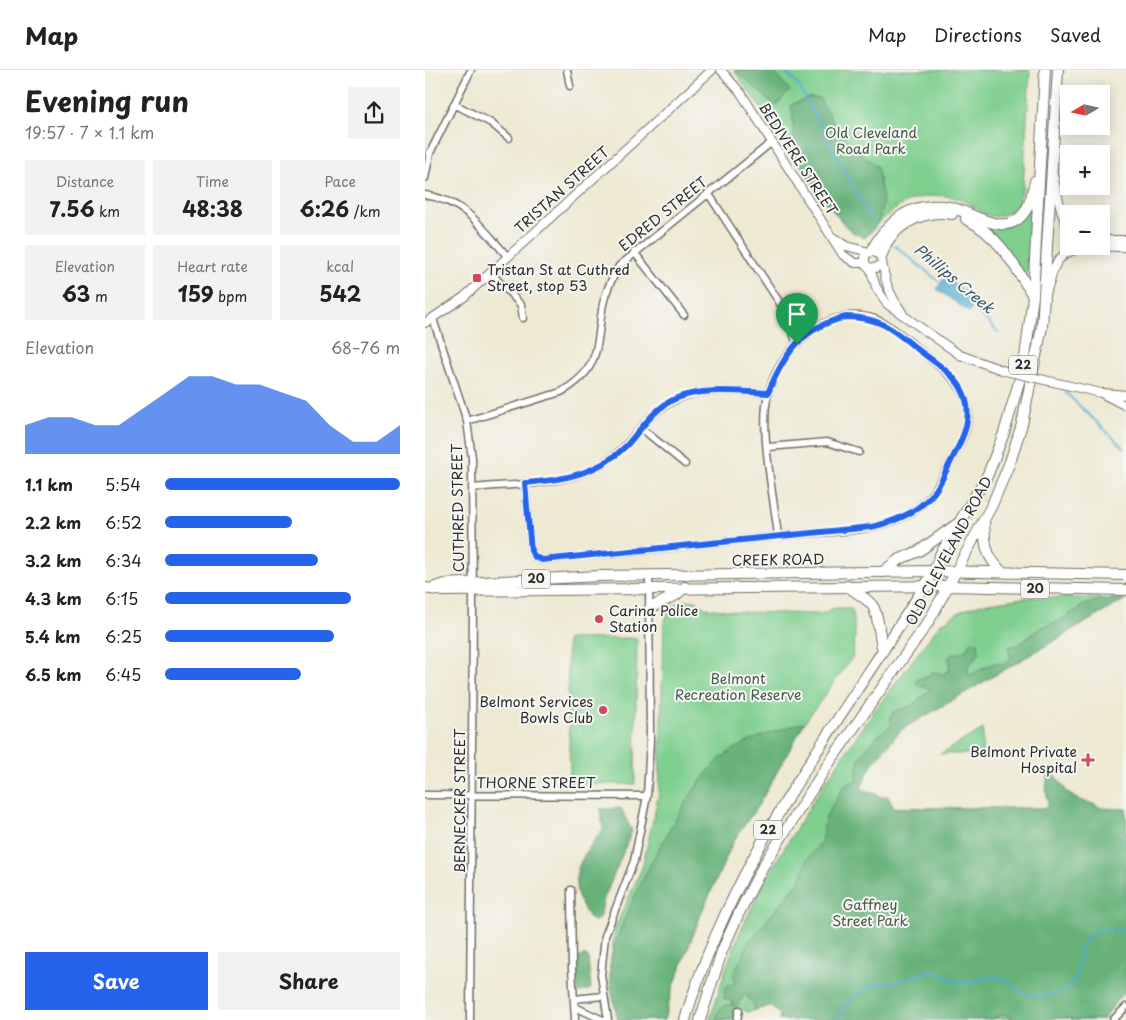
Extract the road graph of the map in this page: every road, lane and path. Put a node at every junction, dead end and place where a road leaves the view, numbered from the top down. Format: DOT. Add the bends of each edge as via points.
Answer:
graph roads {
  1 [pos="471,70"];
  2 [pos="567,70"];
  3 [pos="712,70"];
  4 [pos="721,70"];
  5 [pos="1045,70"];
  6 [pos="1058,70"];
  7 [pos="570,86"];
  8 [pos="454,104"];
  9 [pos="509,138"];
  10 [pos="773,142"];
  11 [pos="1041,164"];
  12 [pos="1052,173"];
  13 [pos="425,178"];
  14 [pos="708,193"];
  15 [pos="425,195"];
  16 [pos="1060,206"];
  17 [pos="834,238"];
  18 [pos="1110,240"];
  19 [pos="1126,240"];
  20 [pos="1126,247"];
  21 [pos="634,252"];
  22 [pos="875,256"];
  23 [pos="508,257"];
  24 [pos="867,266"];
  25 [pos="491,273"];
  26 [pos="1046,293"];
  27 [pos="1033,296"];
  28 [pos="684,315"];
  29 [pos="905,316"];
  30 [pos="523,318"];
  31 [pos="429,321"];
  32 [pos="797,344"];
  33 [pos="768,393"];
  34 [pos="1101,393"];
  35 [pos="1126,394"];
  36 [pos="1126,398"];
  37 [pos="1126,405"];
  38 [pos="467,421"];
  39 [pos="641,428"];
  40 [pos="768,447"];
  41 [pos="859,452"];
  42 [pos="685,464"];
  43 [pos="525,483"];
  44 [pos="472,488"];
  45 [pos="984,520"];
  46 [pos="960,522"];
  47 [pos="778,536"];
  48 [pos="934,571"];
  49 [pos="956,571"];
  50 [pos="883,572"];
  51 [pos="1002,572"];
  52 [pos="649,575"];
  53 [pos="1126,575"];
  54 [pos="847,586"];
  55 [pos="924,586"];
  56 [pos="948,586"];
  57 [pos="472,587"];
  58 [pos="685,587"];
  59 [pos="428,588"];
  60 [pos="649,588"];
  61 [pos="1126,590"];
  62 [pos="650,608"];
  63 [pos="883,650"];
  64 [pos="425,795"];
  65 [pos="472,795"];
  66 [pos="647,796"];
  67 [pos="571,890"];
  68 [pos="603,996"];
  69 [pos="574,999"];
  70 [pos="575,1007"];
  71 [pos="1126,1007"];
  72 [pos="739,1010"];
  73 [pos="471,1020"];
  74 [pos="575,1020"];
  75 [pos="603,1020"];
  76 [pos="608,1020"];
  77 [pos="685,1020"];
  78 [pos="700,1020"];
  79 [pos="737,1020"];
  80 [pos="1113,1020"];
  1 -- 8 [label="street"];
  2 -- 7 [label="street"];
  3 -- 23 [label="street, TRISTAN STREET"];
  4 -- 10 [label="street, BEDIVERE STREET" via="741,93"];
  5 -- 11 [label="main road, OLD CLEVELAND ROAD / 22"];
  6 -- 12 [label="main road, OLD CLEVELAND ROAD / 22"];
  8 -- 9 [label="street" via="491,123"];
  8 -- 13 [label="street" via="431,153"];
  10 -- 14 [label="street, EDRED STREET"];
  10 -- 17 [label="street, BEDIVERE STREET"];
  11 -- 22 [label="main road" via="1028,205 1014,221 993,224 949,207 922,208 904,214 881,235"];
  11 -- 27 [label="main road, OLD CLEVELAND ROAD / 22"];
  12 -- 16 [label="street"];
  12 -- 26 [label="main road, OLD CLEVELAND ROAD / 22"];
  14 -- 21 [label="street, EDRED STREET"];
  14 -- 32 [label="street" via="785,311"];
  15 -- 23 [label="street" via="454,203 467,211"];
  17 -- 22 [label="street, BEDIVERE STREET" via="846,246"];
  17 -- 24 [label="street, BEDIVERE STREET" via="848,260"];
  18 -- 19 [label="street"];
  20 -- 26 [label="street" via="1091,247 1067,253 1055,266"];
  21 -- 28 [label="street"];
  21 -- 38 [label="street, EDRED STREET" via="619,266 611,280 602,308 599,345 593,361 575,384 561,392"];
  22 -- 24 [label="street" via="865,256"];
  22 -- 24 [label="street" via="876,268"];
  22 -- 27 [label="main road" via="913,220 929,213 953,214 974,223 1001,247"];
  22 -- 29 [label="street" via="887,289"];
  23 -- 25 [label="street, TRISTAN STREET"];
  24 -- 29 [label="street" via="883,299"];
  25 -- 30 [label="street" via="521,305"];
  25 -- 31 [label="street, TRISTAN STREET"];
  26 -- 45 [label="main road, OLD CLEVELAND ROAD / 22" via="1038,352 1022,424 1000,487"];
  27 -- 46 [label="main road, OLD CLEVELAND ROAD / 22" via="1029,340 1010,415 984,481"];
  29 -- 34 [label="street, bridge" via="960,354 1005,371"];
  31 -- 38 [label="street, CUTHRED STREET"];
  32 -- 33 [label="street" via="780,366"];
  32 -- 47 [label="street" via="815,327 846,317 875,320 889,326 953,378 967,402 968,423 939,485 908,515 871,527"];
  33 -- 39 [label="street" via="691,393 664,405"];
  33 -- 40 [label="street" via="765,417"];
  34 -- 35 [label="street"];
  34 -- 37 [label="street"];
  36 -- 37 [label="street"];
  38 -- 44 [label="street, CUTHRED STREET"];
  39 -- 42 [label="street"];
  39 -- 43 [label="street" via="613,458 596,468 558,480"];
  40 -- 41 [label="street" via="827,442"];
  40 -- 47 [label="street"];
  43 -- 44 [label="street"];
  43 -- 47 [label="street" via="531,551 542,560"];
  44 -- 57 [label="street, CUTHRED STREET"];
  45 -- 49 [label="main road, OLD CLEVELAND ROAD / 22"];
  45 -- 51 [label="main road" via="987,552"];
  46 -- 48 [label="main road, OLD CLEVELAND ROAD / 22"];
  46 -- 50 [label="main road"];
  48 -- 49 [label="main road, CREEK ROAD / 20"];
  48 -- 50 [label="main road, CREEK ROAD / 20"];
  48 -- 55 [label="main road, OLD CLEVELAND ROAD / 22"];
  49 -- 51 [label="main road, CREEK ROAD / 20"];
  49 -- 56 [label="main road, OLD CLEVELAND ROAD / 22"];
  50 -- 52 [label="main road, CREEK ROAD / 20"];
  51 -- 53 [label="main road, CREEK ROAD / 20"];
  52 -- 57 [label="main road, CREEK ROAD / 20"];
  52 -- 60 [label="street"];
  54 -- 55 [label="main road, CREEK ROAD / 20"];
  54 -- 58 [label="main road, CREEK ROAD / 20"];
  54 -- 63 [label="main road" via="875,610 877,633"];
  55 -- 56 [label="main road, CREEK ROAD / 20"];
  55 -- 63 [label="main road, OLD CLEVELAND ROAD / 22"];
  56 -- 61 [label="main road, CREEK ROAD / 20"];
  56 -- 78 [label="main road, OLD CLEVELAND ROAD / 22" via="929,621 827,766 763,866 722,951"];
  57 -- 59 [label="main road, CREEK ROAD / 20" via="445,584"];
  57 -- 60 [label="main road, CREEK ROAD / 20"];
  57 -- 65 [label="street, BERNECKER STREET"];
  58 -- 60 [label="main road, CREEK ROAD / 20"];
  58 -- 62 [label="main road"];
  60 -- 62 [label="street"];
  62 -- 66 [label="street"];
  63 -- 77 [label="main road, OLD CLEVELAND ROAD / 22" via="748,864 709,949"];
  64 -- 65 [label="street, THORNE STREET"];
  65 -- 66 [label="street, THORNE STREET"];
  65 -- 73 [label="street, BERNECKER STREET"];
  66 -- 68 [label="street" via="633,861 605,936 601,975"];
  67 -- 69 [label="street"];
  68 -- 69 [label="street"];
  68 -- 76 [label="street"];
  69 -- 70 [label="street"];
  70 -- 74 [label="street"];
  70 -- 75 [label="street"];
  71 -- 80 [label="street"];
  72 -- 79 [label="street"];
}
